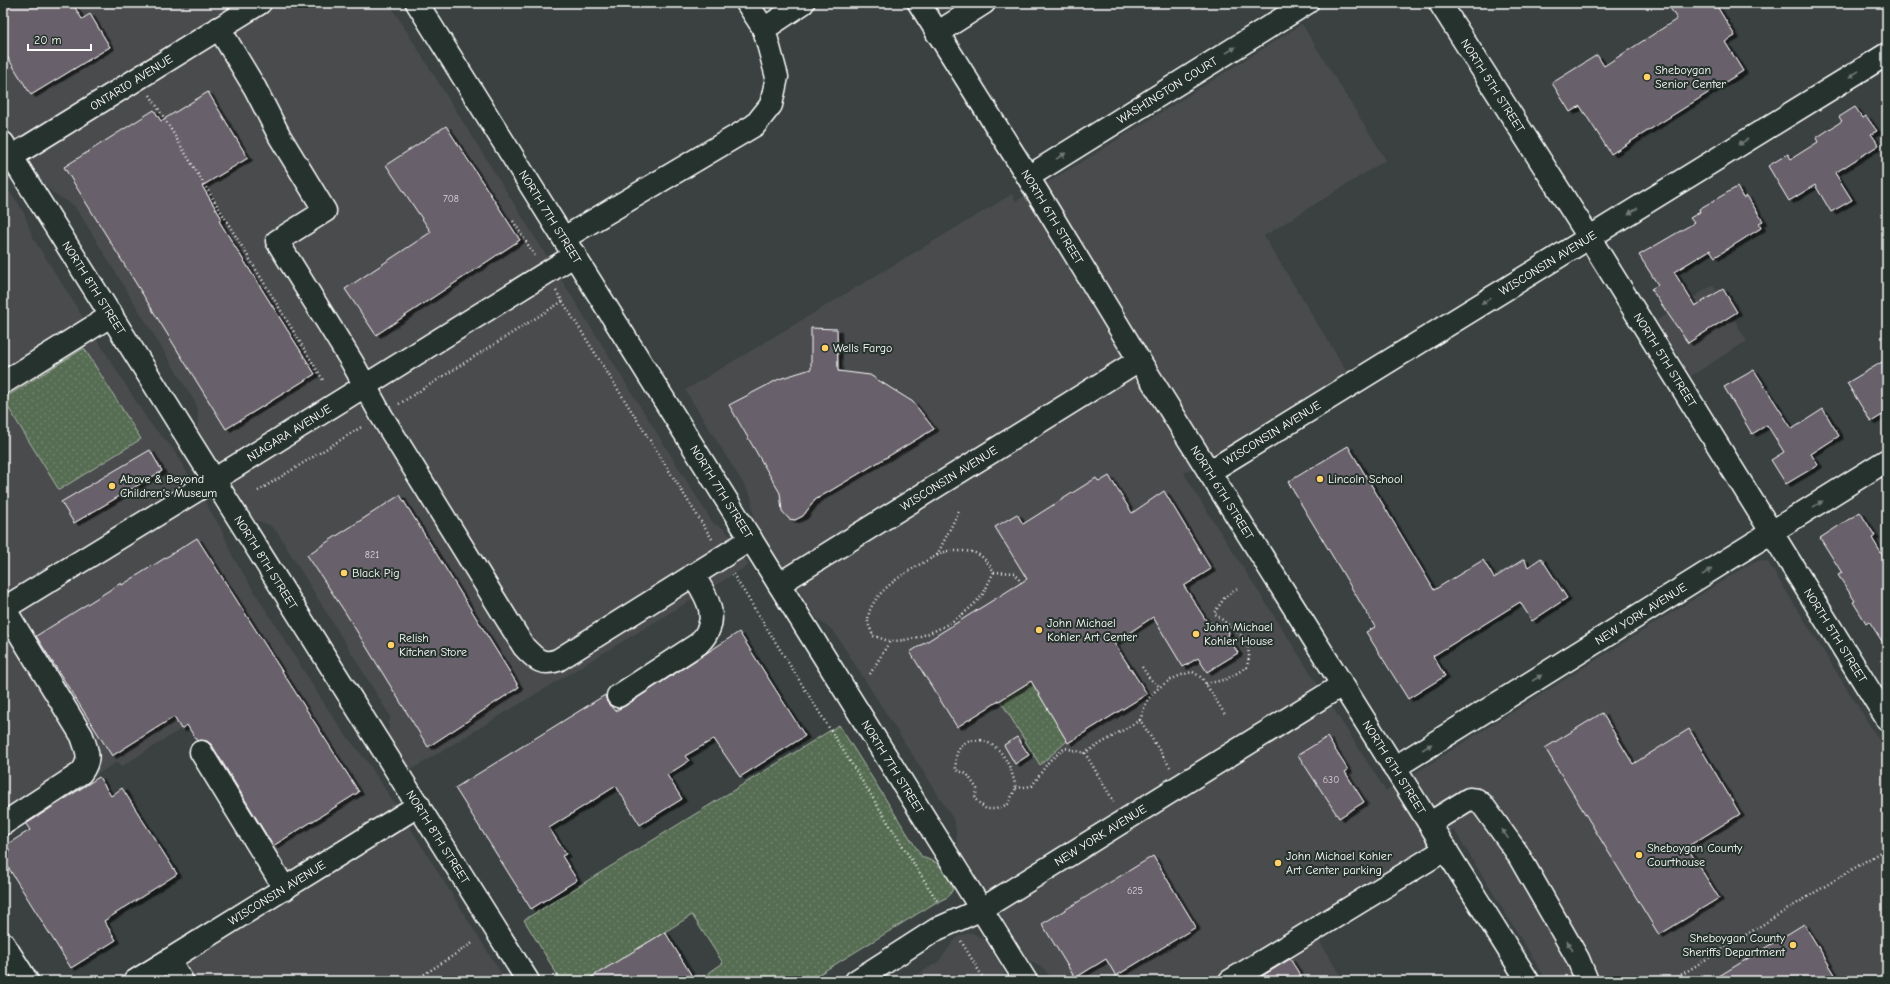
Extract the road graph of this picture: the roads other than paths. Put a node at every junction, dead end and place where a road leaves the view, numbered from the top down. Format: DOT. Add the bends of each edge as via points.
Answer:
graph roads {
  1 [pos="260,3"];
  2 [pos="417,3"];
  3 [pos="747,3"];
  4 [pos="803,3"];
  5 [pos="918,3"];
  6 [pos="984,3"];
  7 [pos="1307,3"];
  8 [pos="1440,3"];
  9 [pos="219,28"];
  10 [pos="764,29"];
  11 [pos="937,33"];
  12 [pos="1887,54"];
  13 [pos="6,154"];
  14 [pos="1028,177"];
  15 [pos="1589,237"];
  16 [pos="570,246"];
  17 [pos="112,315"];
  18 [pos="1139,360"];
  19 [pos="3,383"];
  20 [pos="366,385"];
  21 [pos="1887,460"];
  22 [pos="1209,472"];
  23 [pos="215,479"];
  24 [pos="1772,533"];
  25 [pos="751,539"];
  26 [pos="693,575"];
  27 [pos="779,584"];
  28 [pos="4,609"];
  29 [pos="1342,685"];
  30 [pos="618,696"];
  31 [pos="1887,719"];
  32 [pos="201,752"];
  33 [pos="1394,768"];
  34 [pos="419,806"];
  35 [pos="1430,823"];
  36 [pos="3,824"];
  37 [pos="1446,849"];
  38 [pos="284,889"];
  39 [pos="982,909"];
  40 [pos="3,943"];
  41 [pos="169,960"];
  42 [pos="27,981"];
  43 [pos="135,981"];
  44 [pos="182,981"];
  45 [pos="528,981"];
  46 [pos="856,981"];
  47 [pos="1026,981"];
  48 [pos="1230,981"];
  49 [pos="1528,981"];
  50 [pos="1587,981"];
  1 -- 9 [label="street, ONTARIO AVENUE"];
  2 -- 16 [label="street, NORTH 7TH STREET"];
  3 -- 10 [label="street, NIAGARA AVENUE"];
  4 -- 10 [label="street"];
  5 -- 11 [label="street, NORTH 6TH STREET"];
  6 -- 11 [label="street"];
  14 -- 7 [label="street, WASHINGTON COURT, one-way"];
  8 -- 15 [label="street, NORTH 5TH STREET"];
  9 -- 13 [label="street, ONTARIO AVENUE" via="139,78"];
  9 -- 20 [label="street" via="255,88 280,137 325,210 277,241"];
  10 -- 16 [label="street, NIAGARA AVENUE" via="777,77 771,105 755,125"];
  11 -- 14 [label="street, NORTH 6TH STREET"];
  12 -- 15 [label="street, WISCONSIN AVENUE, one-way"];
  13 -- 17 [label="street, NORTH 8TH STREET"];
  14 -- 18 [label="street, NORTH 6TH STREET"];
  15 -- 22 [label="street, WISCONSIN AVENUE, one-way"];
  15 -- 24 [label="street, NORTH 5TH STREET"];
  16 -- 20 [label="street, NIAGARA AVENUE" via="545,273"];
  16 -- 25 [label="street, NORTH 7TH STREET"];
  17 -- 19 [label="street"];
  17 -- 23 [label="street, NORTH 8TH STREET"];
  18 -- 22 [label="street, NORTH 6TH STREET"];
  18 -- 27 [label="street, WISCONSIN AVENUE"];
  20 -- 23 [label="street, NIAGARA AVENUE"];
  20 -- 26 [label="street" via="381,415 524,647 537,660 548,663 558,660"];
  24 -- 21 [label="street, NEW YORK AVENUE, one-way"];
  22 -- 29 [label="street, NORTH 6TH STREET"];
  23 -- 28 [label="street, NIAGARA AVENUE"];
  23 -- 34 [label="street, NORTH 8TH STREET"];
  24 -- 31 [label="street, NORTH 5TH STREET"];
  33 -- 24 [label="street, NEW YORK AVENUE, one-way"];
  25 -- 26 [label="street"];
  25 -- 27 [label="street, NORTH 7TH STREET"];
  26 -- 30 [label="street" via="706,595 711,611 710,628 706,636 698,644"];
  27 -- 39 [label="street, NORTH 7TH STREET"];
  28 -- 36 [label="street" via="82,736 88,753 88,764 81,773"];
  29 -- 33 [label="street, NORTH 6TH STREET"];
  29 -- 39 [label="street, NEW YORK AVENUE"];
  32 -- 38 [label="street"];
  33 -- 35 [label="street, NORTH 6TH STREET"];
  34 -- 38 [label="street, WISCONSIN AVENUE"];
  34 -- 45 [label="street, NORTH 8TH STREET"];
  35 -- 37 [label="street, NORTH 6TH STREET"];
  50 -- 35 [label="street, one-way" via="1578,959 1516,851 1482,804 1469,799"];
  37 -- 48 [label="street"];
  37 -- 49 [label="street, NORTH 6TH STREET"];
  38 -- 41 [label="street, WISCONSIN AVENUE"];
  39 -- 46 [label="street, NEW YORK AVENUE" via="937,928"];
  39 -- 47 [label="street, NORTH 7TH STREET"];
  40 -- 42 [label="street"];
  41 -- 43 [label="street, WISCONSIN AVENUE"];
  41 -- 44 [label="street"];
}
